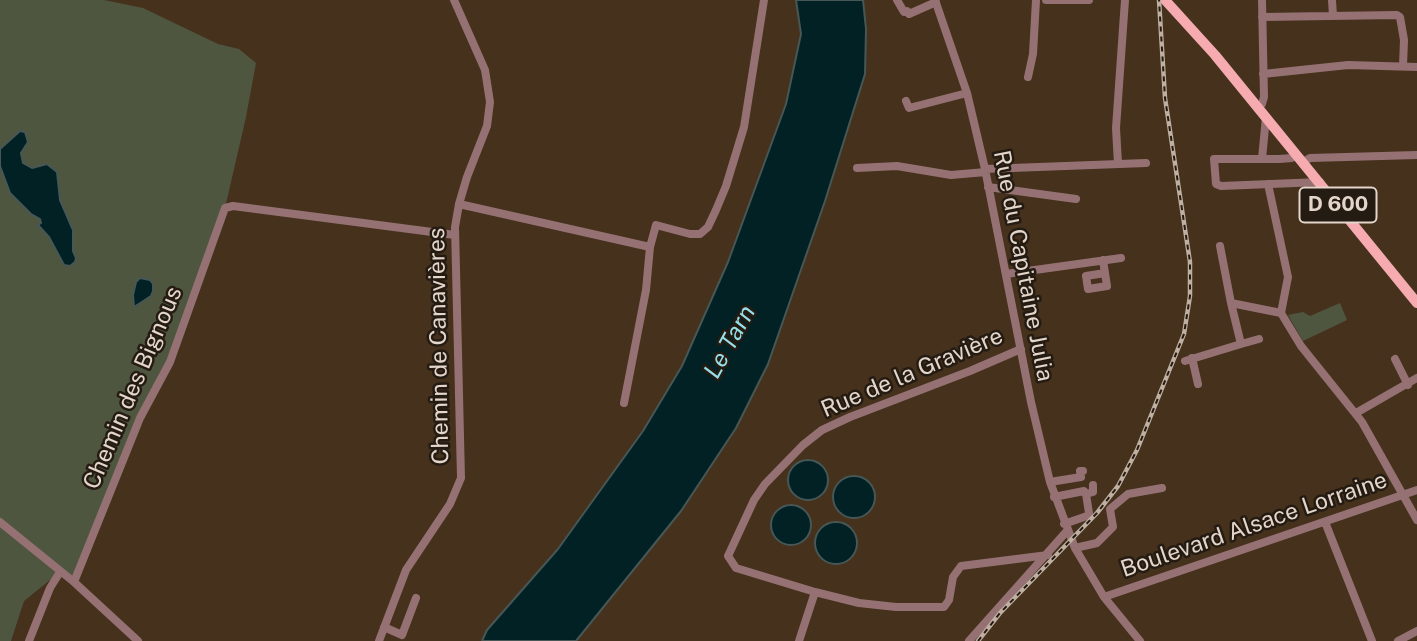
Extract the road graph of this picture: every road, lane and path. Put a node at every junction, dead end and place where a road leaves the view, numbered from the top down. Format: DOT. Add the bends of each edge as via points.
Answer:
graph roads {
  1 [pos="454,0"];
  2 [pos="764,0"];
  3 [pos="897,0"];
  4 [pos="1036,0"];
  5 [pos="1046,0"];
  6 [pos="1089,0"];
  7 [pos="1125,0"];
  8 [pos="1165,0"];
  9 [pos="1256,0"];
  10 [pos="1262,0"];
  11 [pos="1332,0"];
  12 [pos="936,1"];
  13 [pos="915,5"];
  14 [pos="1333,16"];
  15 [pos="1262,17"];
  16 [pos="1403,66"];
  17 [pos="1417,67"];
  18 [pos="1263,74"];
  19 [pos="1028,78"];
  20 [pos="967,93"];
  21 [pos="906,101"];
  22 [pos="1258,107"];
  23 [pos="1266,117"];
  24 [pos="1417,155"];
  25 [pos="1300,158"];
  26 [pos="1262,159"];
  27 [pos="1146,163"];
  28 [pos="1118,164"];
  29 [pos="857,168"];
  30 [pos="985,170"];
  31 [pos="1320,182"];
  32 [pos="1268,184"];
  33 [pos="988,187"];
  34 [pos="1076,199"];
  35 [pos="459,204"];
  36 [pos="455,235"];
  37 [pos="1220,246"];
  38 [pos="650,247"];
  39 [pos="1121,258"];
  40 [pos="1103,260"];
  41 [pos="1105,273"];
  42 [pos="1006,274"];
  43 [pos="1413,290"];
  44 [pos="1231,303"];
  45 [pos="1417,303"];
  46 [pos="1281,313"];
  47 [pos="1259,339"];
  48 [pos="1241,344"];
  49 [pos="1021,349"];
  50 [pos="1395,359"];
  51 [pos="1417,378"];
  52 [pos="1198,384"];
  53 [pos="1408,385"];
  54 [pos="624,403"];
  55 [pos="1356,413"];
  56 [pos="1083,471"];
  57 [pos="1050,482"];
  58 [pos="1093,485"];
  59 [pos="1162,488"];
  60 [pos="1417,490"];
  61 [pos="1086,494"];
  62 [pos="1402,495"];
  63 [pos="1054,496"];
  64 [pos="1416,515"];
  65 [pos="0,522"];
  66 [pos="1325,522"];
  67 [pos="1066,528"];
  68 [pos="1073,544"];
  69 [pos="1048,555"];
  70 [pos="60,572"];
  71 [pos="74,582"];
  72 [pos="815,593"];
  73 [pos="1104,597"];
  74 [pos="416,598"];
  75 [pos="393,605"];
  76 [pos="411,612"];
  77 [pos="384,627"];
  78 [pos="1417,631"];
  79 [pos="29,641"];
  80 [pos="138,641"];
  81 [pos="379,641"];
  82 [pos="799,641"];
  83 [pos="969,641"];
  84 [pos="1140,641"];
  85 [pos="1372,641"];
  86 [pos="1398,641"];
  1 -- 35 [label="street, Chemin de Canavières" via="485,70 490,103 487,126"];
  2 -- 38 [label="street" via="746,117 716,210 700,234 656,225"];
  3 -- 13 [label="street" via="909,14"];
  4 -- 19 [label="street"];
  5 -- 6 [label="street"];
  7 -- 28 [label="street" via="1116,128"];
  8 -- 22 [label="main road, D 600"];
  9 -- 10 [label="street"];
  10 -- 15 [label="street"];
  11 -- 14 [label="street"];
  12 -- 13 [label="street"];
  12 -- 20 [label="street, Rue du Capitaine Julia"];
  14 -- 15 [label="street"];
  14 -- 16 [label="street" via="1397,15 1404,40"];
  15 -- 18 [label="street"];
  16 -- 17 [label="street"];
  16 -- 18 [label="street" via="1349,65"];
  18 -- 22 [label="street" via="1264,97"];
  20 -- 21 [label="street" via="909,108"];
  20 -- 30 [label="street, Rue du Capitaine Julia"];
  22 -- 23 [label="main road, D 600"];
  23 -- 25 [label="main road, D 600"];
  23 -- 26 [label="street"];
  24 -- 25 [label="street"];
  25 -- 26 [label="street"];
  25 -- 31 [label="main road, D 600"];
  26 -- 32 [label="street" via="1214,159 1216,184"];
  27 -- 28 [label="street"];
  28 -- 30 [label="street"];
  29 -- 30 [label="street" via="897,166 951,175"];
  30 -- 33 [label="street, Rue du Capitaine Julia"];
  31 -- 32 [label="street"];
  31 -- 43 [label="main road, D 600"];
  32 -- 46 [label="street" via="1288,277"];
  33 -- 34 [label="street"];
  33 -- 42 [label="street, Rue du Capitaine Julia"];
  35 -- 36 [label="street, Chemin de Canavières"];
  35 -- 38 [label="street"];
  36 -- 71 [label="street, Chemin des Bignous" via="225,208 170,362 140,418"];
  36 -- 75 [label="street, Chemin de Canavières" via="461,478 450,504 406,570"];
  37 -- 44 [label="street"];
  38 -- 54 [label="street"];
  39 -- 40 [label="street"];
  40 -- 41 [label="street"];
  40 -- 42 [label="street"];
  42 -- 49 [label="street, Rue du Capitaine Julia"];
  43 -- 45 [label="main road, D 600"];
  44 -- 46 [label="street"];
  44 -- 48 [label="street"];
  46 -- 55 [label="street" via="1321,373"];
  47 -- 48 [label="street"];
  48 -- 52 [label="street" via="1189,359"];
  49 -- 57 [label="street, Rue du Capitaine Julia"];
  49 -- 72 [label="street, Rue de la Gravière" via="822,430 765,484 727,556 736,568"];
  50 -- 53 [label="street"];
  51 -- 53 [label="street"];
  53 -- 55 [label="street"];
  55 -- 62 [label="street"];
  56 -- 57 [label="street" via="1081,477"];
  57 -- 63 [label="street, Rue du Capitaine Julia"];
  58 -- 61 [label="street" via="1093,492"];
  59 -- 68 [label="street" via="1128,495 1110,509 1113,527 1097,543"];
  60 -- 62 [label="street, Boulevard Alsace Lorraine"];
  61 -- 63 [label="street"];
  61 -- 67 [label="street" via="1089,513"];
  62 -- 64 [label="street"];
  62 -- 66 [label="street, Boulevard Alsace Lorraine"];
  63 -- 67 [label="street, Rue du Capitaine Julia"];
  65 -- 70 [label="street"];
  66 -- 73 [label="street, Boulevard Alsace Lorraine"];
  66 -- 85 [label="street"];
  67 -- 68 [label="street, Rue du Capitaine Julia"];
  67 -- 69 [label="street"];
  68 -- 73 [label="street, Rue du Capitaine Julia"];
  69 -- 72 [label="street" via="961,566 944,607 859,603"];
  69 -- 83 [label="street"];
  70 -- 71 [label="street"];
  70 -- 79 [label="street"];
  71 -- 80 [label="street"];
  72 -- 82 [label="street"];
  73 -- 84 [label="street, Rue du Capitaine Julia"];
  74 -- 76 [label="street"];
  75 -- 76 [label="street"];
  75 -- 77 [label="street, Chemin de Canavières"];
  76 -- 77 [label="street" via="402,635"];
  77 -- 81 [label="street, Chemin de Canavières"];
  78 -- 86 [label="street"];
}
